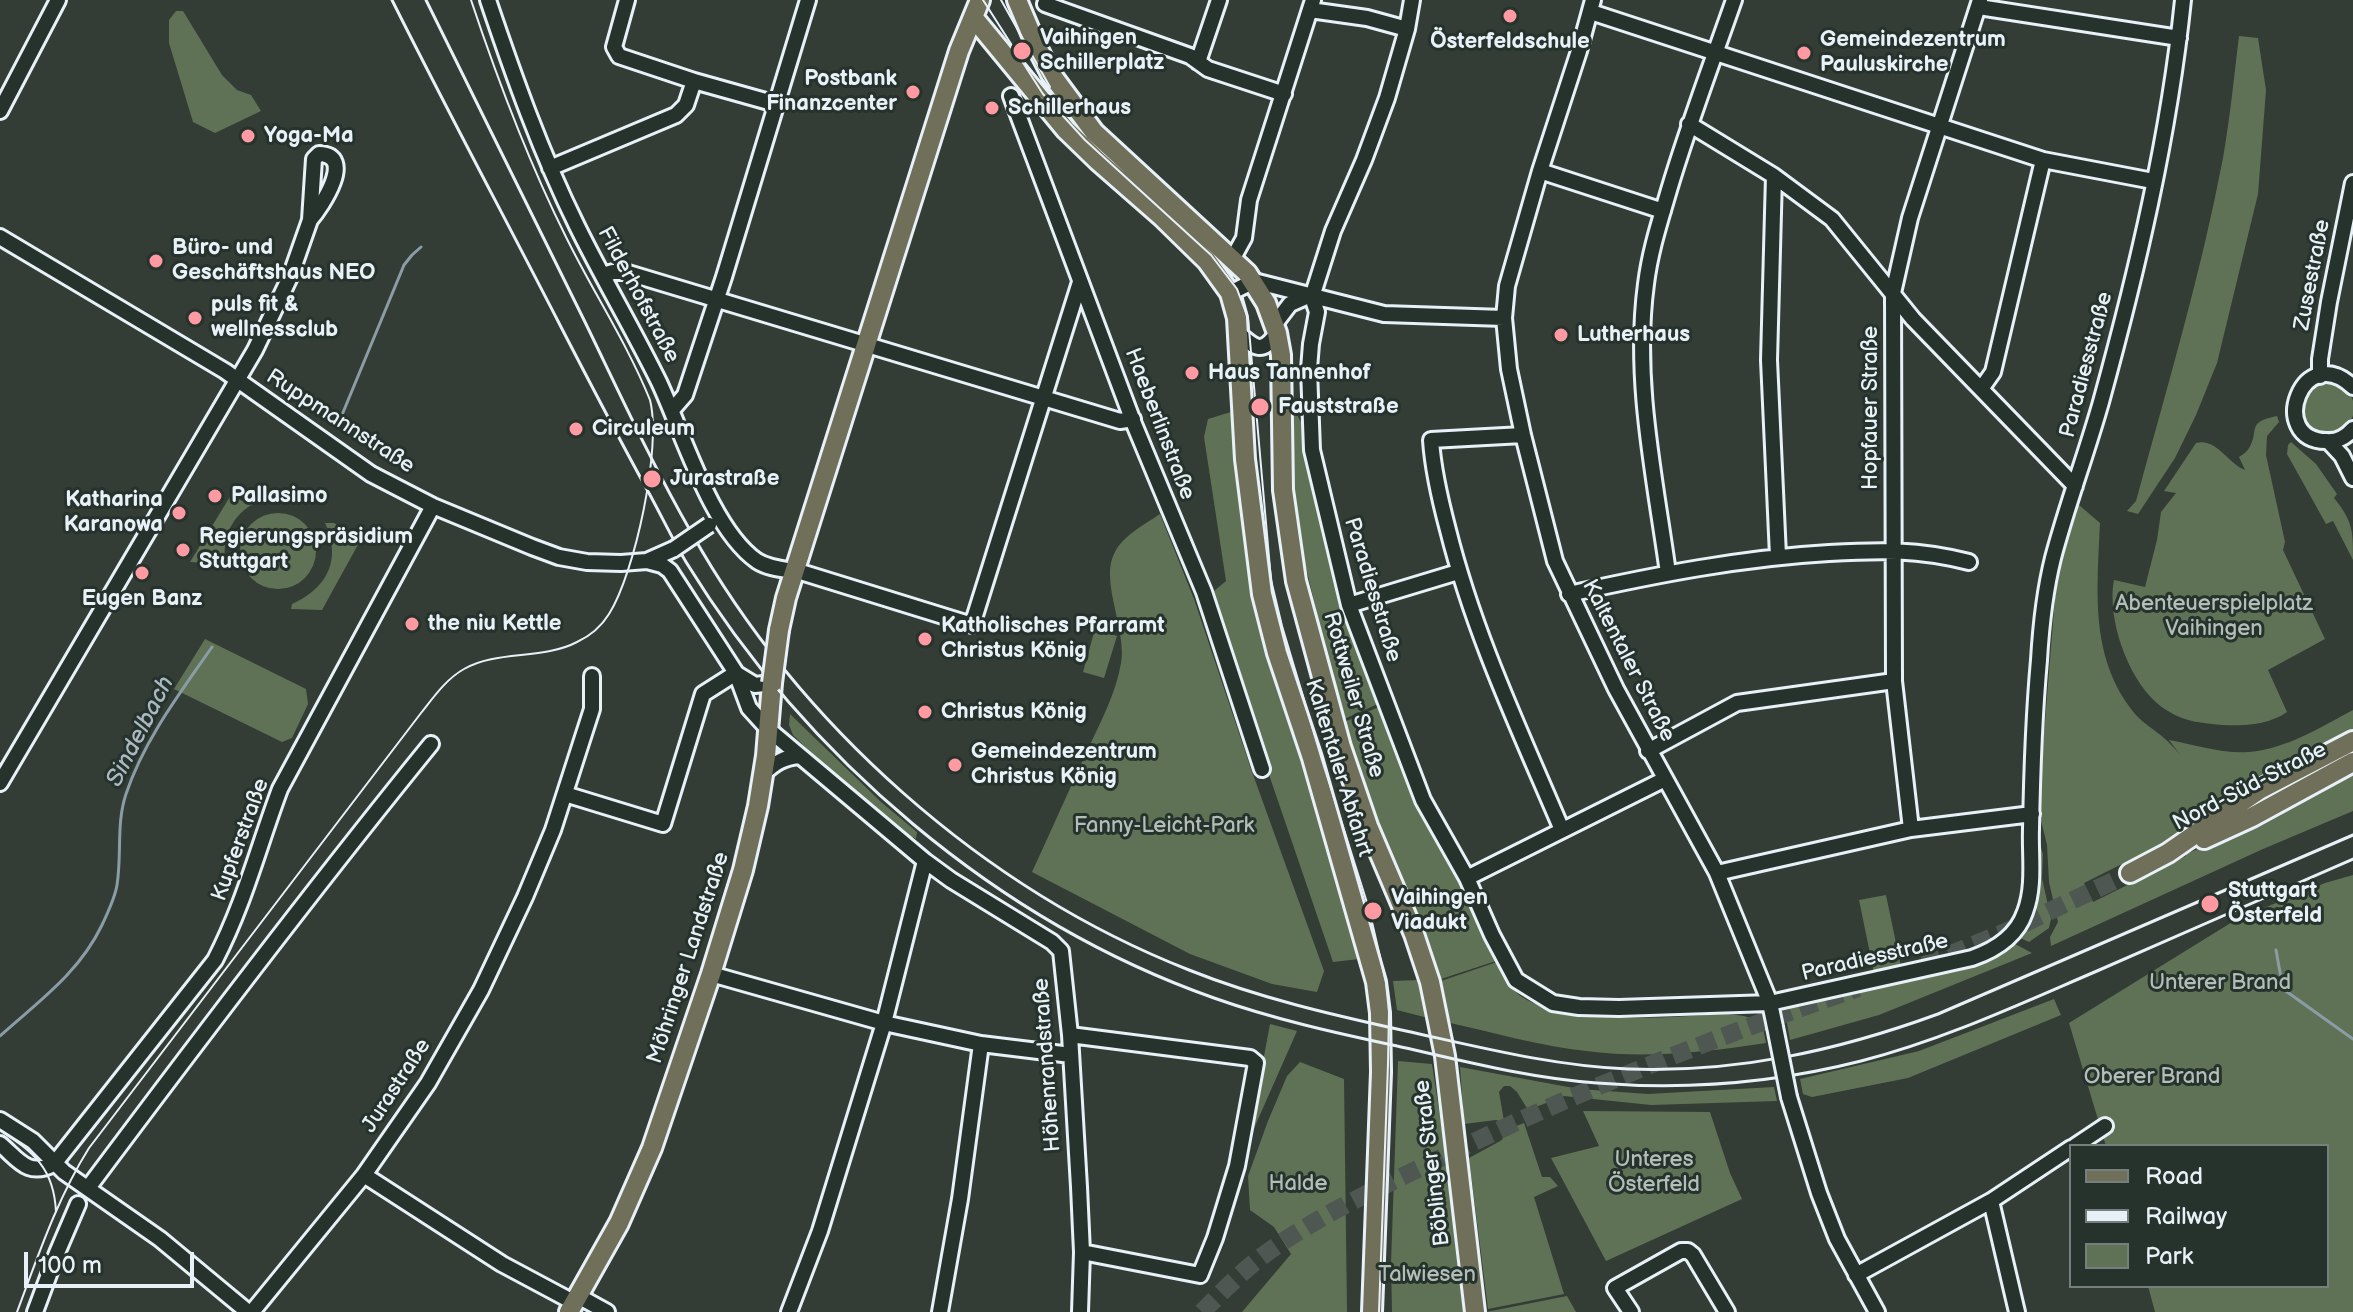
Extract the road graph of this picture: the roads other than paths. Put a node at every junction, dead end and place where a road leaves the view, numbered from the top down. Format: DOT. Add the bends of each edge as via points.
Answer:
graph roads {
  1 [pos="58,0"];
  2 [pos="488,0"];
  3 [pos="627,0"];
  4 [pos="808,0"];
  5 [pos="1017,0"];
  6 [pos="1219,0"];
  7 [pos="1412,0"];
  8 [pos="1734,0"];
  9 [pos="2183,0"];
  10 [pos="1980,3"];
  11 [pos="1045,4"];
  12 [pos="1311,5"];
  13 [pos="1592,6"];
  14 [pos="976,8"];
  15 [pos="1407,29"];
  16 [pos="2179,38"];
  17 [pos="1716,52"];
  18 [pos="1198,62"];
  19 [pos="0,73"];
  20 [pos="15,81"];
  21 [pos="694,81"];
  22 [pos="1284,94"];
  23 [pos="1011,96"];
  24 [pos="776,104"];
  25 [pos="0,111"];
  26 [pos="1689,124"];
  27 [pos="1939,126"];
  28 [pos="2043,160"];
  29 [pos="550,168"];
  30 [pos="1540,171"];
  31 [pos="1774,176"];
  32 [pos="2153,181"];
  33 [pos="2353,183"];
  34 [pos="1663,211"];
  35 [pos="310,220"];
  36 [pos="0,237"];
  37 [pos="1233,258"];
  38 [pos="603,275"];
  39 [pos="1254,281"];
  40 [pos="1080,282"];
  41 [pos="1230,293"];
  42 [pos="1893,293"];
  43 [pos="1310,297"];
  44 [pos="716,299"];
  45 [pos="1504,318"];
  46 [pos="1913,319"];
  47 [pos="1276,329"];
  48 [pos="1894,331"];
  49 [pos="1238,333"];
  50 [pos="867,346"];
  51 [pos="2320,376"];
  52 [pos="238,381"];
  53 [pos="2353,387"];
  54 [pos="1981,389"];
  55 [pos="1043,398"];
  56 [pos="672,410"];
  57 [pos="1133,419"];
  58 [pos="1523,435"];
  59 [pos="2352,437"];
  60 [pos="2329,442"];
  61 [pos="2353,478"];
  62 [pos="2075,486"];
  63 [pos="433,506"];
  64 [pos="714,522"];
  65 [pos="674,549"];
  66 [pos="1893,550"];
  67 [pos="1778,556"];
  68 [pos="647,561"];
  69 [pos="1969,562"];
  70 [pos="670,571"];
  71 [pos="795,571"];
  72 [pos="1458,572"];
  73 [pos="1668,573"];
  74 [pos="1569,594"];
  75 [pos="1349,605"];
  76 [pos="736,673"];
  77 [pos="592,676"];
  78 [pos="1894,681"];
  79 [pos="766,689"];
  80 [pos="768,729"];
  81 [pos="2353,741"];
  82 [pos="431,744"];
  83 [pos="1648,751"];
  84 [pos="800,756"];
  85 [pos="2353,762"];
  86 [pos="1262,769"];
  87 [pos="764,773"];
  88 [pos="1665,779"];
  89 [pos="0,783"];
  90 [pos="565,794"];
  91 [pos="2032,814"];
  92 [pos="1911,829"];
  93 [pos="1562,830"];
  94 [pos="2168,853"];
  95 [pos="925,861"];
  96 [pos="1717,873"];
  97 [pos="2130,873"];
  98 [pos="1467,878"];
  99 [pos="711,974"];
  100 [pos="1770,1003"];
  101 [pos="884,1023"];
  102 [pos="1070,1035"];
  103 [pos="981,1044"];
  104 [pos="1071,1055"];
  105 [pos="1445,1056"];
  106 [pos="0,1120"];
  107 [pos="2105,1126"];
  108 [pos="0,1144"];
  109 [pos="2078,1144"];
  110 [pos="2069,1150"];
  111 [pos="54,1164"];
  112 [pos="364,1175"];
  113 [pos="88,1188"];
  114 [pos="1991,1201"];
  115 [pos="78,1204"];
  116 [pos="1082,1252"];
  117 [pos="1856,1275"];
  118 [pos="574,1304"];
  119 [pos="243,1310"];
  120 [pos="35,1312"];
  121 [pos="607,1312"];
  122 [pos="789,1312"];
  123 [pos="940,1312"];
  124 [pos="1080,1312"];
  125 [pos="1372,1312"];
  126 [pos="1475,1312"];
  127 [pos="1631,1312"];
  128 [pos="1727,1312"];
  129 [pos="1877,1312"];
  130 [pos="2017,1312"];
  1 -- 20 [label="street"];
  2 -- 29 [label="street, Filderhofstraße"];
  3 -- 21 [label="street" via="615,52"];
  4 -- 24 [label="street"];
  5 -- 37 [label="main road, Rottweiler Straße" via="1051,74 1094,132"];
  6 -- 18 [label="street"];
  7 -- 15 [label="street, Paradiesstraße"];
  8 -- 17 [label="street"];
  9 -- 16 [label="street, Paradiesstraße"];
  10 -- 16 [label="street"];
  10 -- 27 [label="street, Hopfauer Straße"];
  11 -- 18 [label="street"];
  12 -- 15 [label="street"];
  12 -- 22 [label="street"];
  13 -- 17 [label="street"];
  13 -- 30 [label="street, Kaltentaler Straße"];
  14 -- 41 [label="main road" via="1066,130 1207,261"];
  14 -- 50 [label="main road, Möhringer Landstraße"];
  15 -- 43 [label="street, Paradiesstraße" via="1383,109"];
  16 -- 32 [label="street, Paradiesstraße"];
  17 -- 26 [label="street"];
  17 -- 27 [label="street"];
  18 -- 22 [label="street"];
  19 -- 20 [label="street"];
  20 -- 25 [label="street"];
  21 -- 24 [label="street"];
  21 -- 29 [label="street" via="686,105 676,115"];
  22 -- 37 [label="street" via="1249,200 1244,238"];
  23 -- 40 [label="street, Haeberlinstraße"];
  24 -- 44 [label="street"];
  26 -- 31 [label="street"];
  26 -- 34 [label="street"];
  27 -- 28 [label="street"];
  27 -- 42 [label="street, Hopfauer Straße"];
  28 -- 32 [label="street"];
  28 -- 54 [label="street" via="1993,372"];
  29 -- 38 [label="street, Filderhofstraße"];
  30 -- 34 [label="street"];
  30 -- 45 [label="street, Kaltentaler Straße" via="1507,286"];
  31 -- 42 [label="street" via="1832,219"];
  31 -- 67 [label="street" via="1769,360"];
  32 -- 62 [label="street, Paradiesstraße" via="2117,340"];
  33 -- 51 [label="street, Zusestraße"];
  34 -- 73 [label="street" via="1646,285 1642,360"];
  35 -- 52 [label="street" via="290,277"];
  36 -- 52 [label="street, Ruppmannstraße"];
  37 -- 39 [label="main road, Rottweiler Straße"];
  38 -- 44 [label="street" via="625,272"];
  38 -- 56 [label="street, Filderhofstraße"];
  39 -- 41 [label="street"];
  39 -- 43 [label="street"];
  39 -- 47 [label="main road, Rottweiler Straße"];
  40 -- 55 [label="street"];
  40 -- 57 [label="street, Haeberlinstraße"];
  41 -- 49 [label="main road"];
  42 -- 46 [label="street"];
  42 -- 48 [label="street, Hopfauer Straße"];
  43 -- 45 [label="street" via="1384,314"];
  43 -- 47 [label="street" via="1290,304"];
  43 -- 75 [label="street, Paradiesstraße" via="1317,312 1309,369 1312,450"];
  44 -- 50 [label="street"];
  44 -- 56 [label="street" via="685,395"];
  45 -- 58 [label="street, Kaltentaler Straße"];
  46 -- 48 [label="street"];
  46 -- 54 [label="street"];
  47 -- 49 [label="street" via="1271,343 1259,348"];
  47 -- 105 [label="main road, Rottweiler Straße" via="1283,490 1296,581 1345,760 1422,955"];
  48 -- 66 [label="street, Hopfauer Straße"];
  49 -- 125 [label="main road, Kaltentaler Abfahrt" via="1245,459 1262,594 1376,982 1381,1072"];
  50 -- 55 [label="street"];
  50 -- 71 [label="main road, Möhringer Landstraße"];
  51 -- 53 [label="street" via="2338,377"];
  51 -- 60 [label="street" via="2297,394 2294,414 2303,431"];
  52 -- 63 [label="street, Ruppmannstraße" via="371,474"];
  52 -- 89 [label="street"];
  54 -- 62 [label="street"];
  55 -- 57 [label="street" via="1120,421"];
  55 -- 71 [label="street, Filderhofstraße" via="972,625"];
  56 -- 64 [label="street, Filderhofstraße"];
  57 -- 86 [label="street, Haeberlinstraße" via="1204,592"];
  58 -- 72 [label="street" via="1431,440"];
  58 -- 74 [label="street, Kaltentaler Straße" via="1555,561"];
  59 -- 60 [label="street"];
  60 -- 61 [label="street"];
  62 -- 91 [label="street, Paradiesstraße" via="2052,561 2044,613"];
  63 -- 68 [label="street, Ruppmannstraße" via="559,557 595,563"];
  63 -- 111 [label="street, Kupferstraße" via="280,789 233,926 215,960"];
  64 -- 65 [label="street, Ruppmannstraße, bridge"];
  64 -- 71 [label="street, Filderhofstraße" via="759,562"];
  65 -- 68 [label="street, Ruppmannstraße"];
  65 -- 70 [label="street"];
  66 -- 67 [label="street"];
  66 -- 69 [label="street"];
  66 -- 78 [label="street, Hopfauer Straße"];
  67 -- 73 [label="street"];
  68 -- 70 [label="street"];
  70 -- 76 [label="street, Höhenrandstraße"];
  71 -- 79 [label="main road, Möhringer Landstraße, bridge"];
  72 -- 75 [label="street"];
  72 -- 93 [label="street"];
  73 -- 74 [label="street"];
  74 -- 83 [label="street, Kaltentaler Straße"];
  75 -- 98 [label="street, Paradiesstraße" via="1423,800"];
  76 -- 79 [label="street"];
  76 -- 80 [label="street, Höhenrandstraße" via="749,708"];
  76 -- 90 [label="street" via="703,694 663,824"];
  77 -- 90 [label="street, Jurastraße" via="592,709"];
  78 -- 83 [label="street" via="1737,703"];
  78 -- 92 [label="street, Hopfauer Straße"];
  79 -- 80 [label="main road, Möhringer Landstraße"];
  80 -- 84 [label="street, Höhenrandstraße"];
  80 -- 87 [label="main road, Möhringer Landstraße"];
  81 -- 94 [label="main road, Nord-Süd-Straße" via="2259,790"];
  82 -- 113 [label="street"];
  83 -- 88 [label="street, Kaltentaler Straße"];
  84 -- 87 [label="street" via="786,758"];
  84 -- 95 [label="street, Höhenrandstraße"];
  85 -- 94 [label="main road, Nord-Süd-Straße" via="2252,817"];
  87 -- 99 [label="main road, Möhringer Landstraße" via="743,870"];
  88 -- 93 [label="street"];
  88 -- 96 [label="street, Kaltentaler Straße"];
  90 -- 112 [label="street, Jurastraße" via="481,990 428,1083"];
  91 -- 92 [label="street"];
  91 -- 100 [label="street, Paradiesstraße" via="2031,894 2018,927 1996,947 1972,958"];
  92 -- 96 [label="street"];
  93 -- 98 [label="street"];
  94 -- 97 [label="main road, Nord-Süd-Straße"];
  95 -- 101 [label="street"];
  95 -- 102 [label="street, Höhenrandstraße" via="1057,945 1063,958"];
  96 -- 100 [label="street, Kaltentaler Straße"];
  98 -- 100 [label="street, Paradiesstraße" via="1516,980 1553,1003 1619,1008"];
  99 -- 101 [label="street"];
  99 -- 118 [label="main road, Möhringer Landstraße" via="652,1148 619,1223"];
  100 -- 117 [label="street, Kaltentaler Straße, bridge" via="1789,1097 1819,1193"];
  101 -- 103 [label="street"];
  101 -- 122 [label="street" via="820,1231"];
  102 -- 104 [label="street, Höhenrandstraße"];
  102 -- 116 [label="street" via="1250,1058 1256,1063 1237,1166 1200,1275"];
  103 -- 104 [label="street"];
  103 -- 123 [label="street"];
  104 -- 116 [label="street, Höhenrandstraße"];
  105 -- 126 [label="main road, Böblinger Straße"];
  106 -- 111 [label="street" via="33,1141"];
  107 -- 109 [label="street"];
  108 -- 111 [label="street" via="30,1169"];
  110 -- 114 [label="street"];
  111 -- 113 [label="street"];
  112 -- 118 [label="street"];
  112 -- 119 [label="street, Jurastraße"];
  113 -- 119 [label="street" via="160,1239"];
  114 -- 117 [label="street"];
  114 -- 130 [label="street"];
  115 -- 120 [label="street"];
  116 -- 124 [label="street, Höhenrandstraße"];
  117 -- 129 [label="street, Kaltentaler Straße"];
  118 -- 121 [label="street"];
  127 -- 128 [label="street" via="1615,1288 1681,1251 1693,1255"];
}
